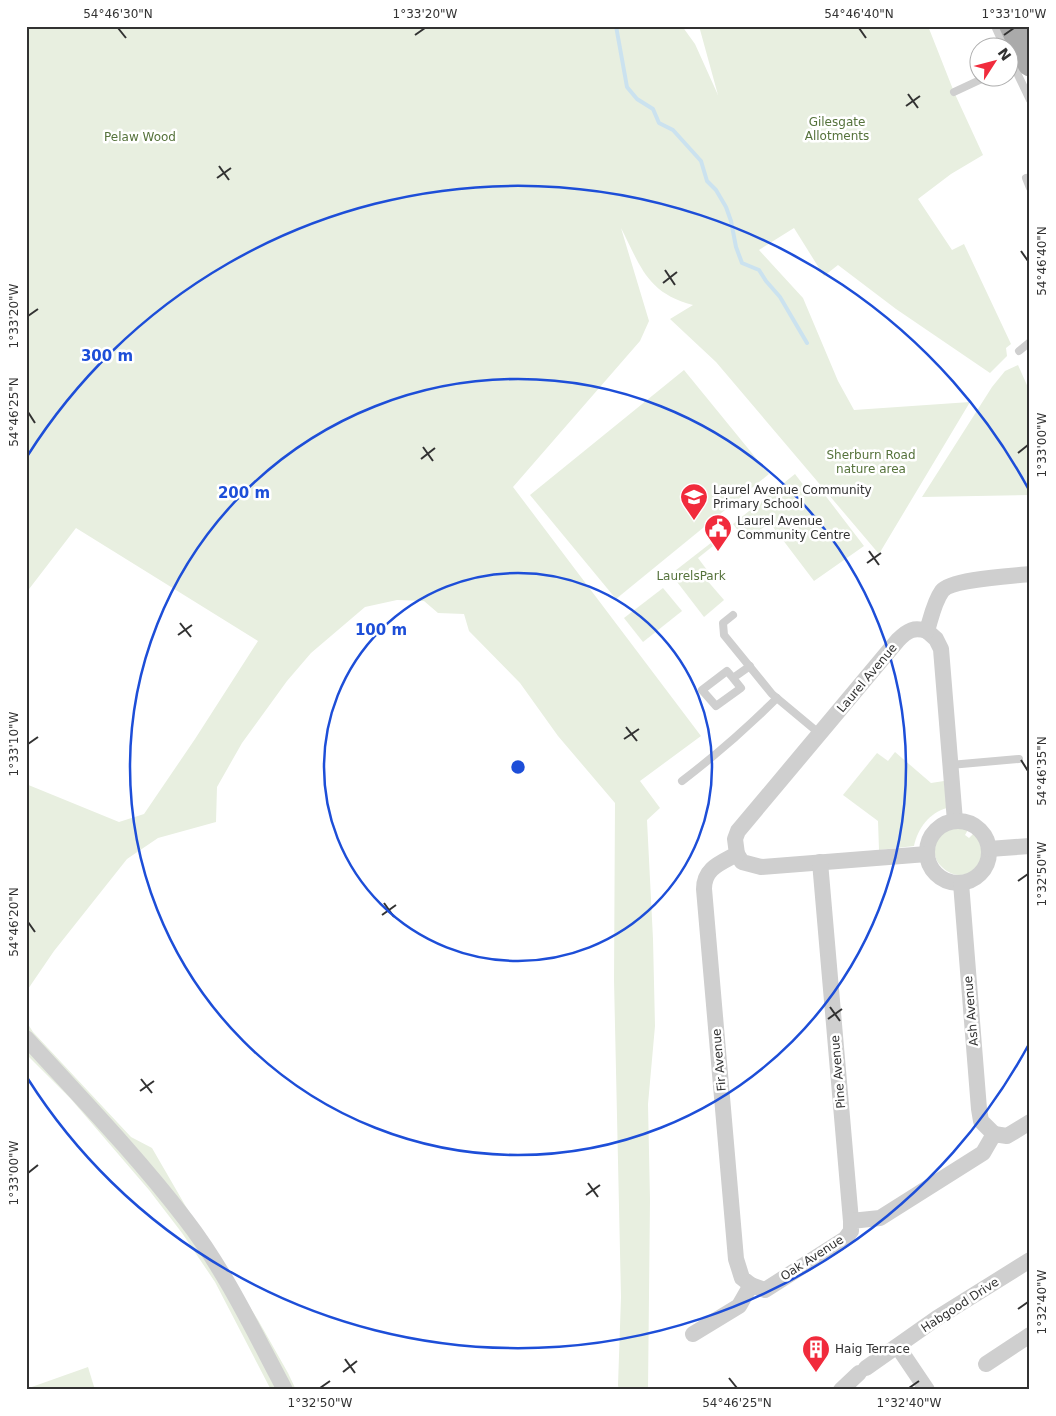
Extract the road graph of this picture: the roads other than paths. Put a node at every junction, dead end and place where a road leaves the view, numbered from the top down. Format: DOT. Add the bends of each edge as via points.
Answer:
graph roads {
  1 [pos="996,26"];
  2 [pos="1001,38"];
  3 [pos="1018,67"];
  4 [pos="968,85"];
  5 [pos="954,92"];
  6 [pos="1030,100"];
  7 [pos="1026,178"];
  8 [pos="1030,188"];
  9 [pos="1030,342"];
  10 [pos="1018,351"];
  11 [pos="1030,574"];
  12 [pos="733,615"];
  13 [pos="927,631"];
  14 [pos="750,666"];
  15 [pos="733,678"];
  16 [pos="777,698"];
  17 [pos="820,734"];
  18 [pos="1019,759"];
  19 [pos="950,765"];
  20 [pos="682,781"];
  21 [pos="955,821"];
  22 [pos="1030,846"];
  23 [pos="989,849"];
  24 [pos="736,850"];
  25 [pos="927,854"];
  26 [pos="820,862"];
  27 [pos="961,883"];
  28 [pos="26,1038"];
  29 [pos="1030,1122"];
  30 [pos="994,1134"];
  31 [pos="851,1221"];
  32 [pos="1030,1260"];
  33 [pos="751,1285"];
  34 [pos="693,1334"];
  35 [pos="1030,1335"];
  36 [pos="898,1347"];
  37 [pos="986,1364"];
  38 [pos="285,1390"];
  39 [pos="841,1390"];
  40 [pos="926,1390"];
  1 -- 2 [label="lane"];
  3 -- 6 [label="lane"];
  4 -- 5 [label="lane"];
  7 -- 8 [label="lane"];
  9 -- 10 [label="lane"];
  11 -- 13 [label="street" via="956,582 944,588"];
  12 -- 14 [label="lane" via="723,623 724,635"];
  13 -- 17 [label="street, Laurel Avenue" via="918,628 906,632"];
  13 -- 19 [label="street" via="941,649"];
  14 -- 15 [label="lane"];
  14 -- 16 [label="lane"];
  15 -- 15 [label="lane" via="727,671 702,690 716,706 741,688"];
  16 -- 17 [label="lane"];
  16 -- 20 [label="lane"];
  17 -- 24 [label="street, Laurel Avenue" via="738,831"];
  18 -- 19 [label="lane"];
  19 -- 21 [label="street"];
  21 -- 23 [label="street" via="968,822 977,828"];
  21 -- 25 [label="street" via="935,831"];
  22 -- 23 [label="street"];
  23 -- 27 [label="street" via="984,869 970,881"];
  24 -- 26 [label="street" via="742,862 760,867"];
  24 -- 33 [label="street, Fir Avenue" via="706,874 704,880 736,1259 742,1278"];
  25 -- 26 [label="street"];
  25 -- 27 [label="street" via="938,876"];
  26 -- 31 [label="street, Pine Avenue"];
  27 -- 30 [label="street, Ash Avenue" via="979,1109 981,1121"];
  28 -- 38 [label="street" via="118,1138 187,1220 228,1283"];
  29 -- 30 [label="street" via="1007,1136"];
  30 -- 31 [label="street, Oak Avenue" via="983,1153 880,1218"];
  31 -- 33 [label="street, Oak Avenue" via="851,1231 845,1239 765,1290"];
  32 -- 36 [label="street, Habgood Drive" via="937,1318"];
  33 -- 34 [label="street" via="739,1306"];
  35 -- 37 [label="street"];
  36 -- 39 [label="street, Habgood Drive"];
  36 -- 40 [label="street"];
}
